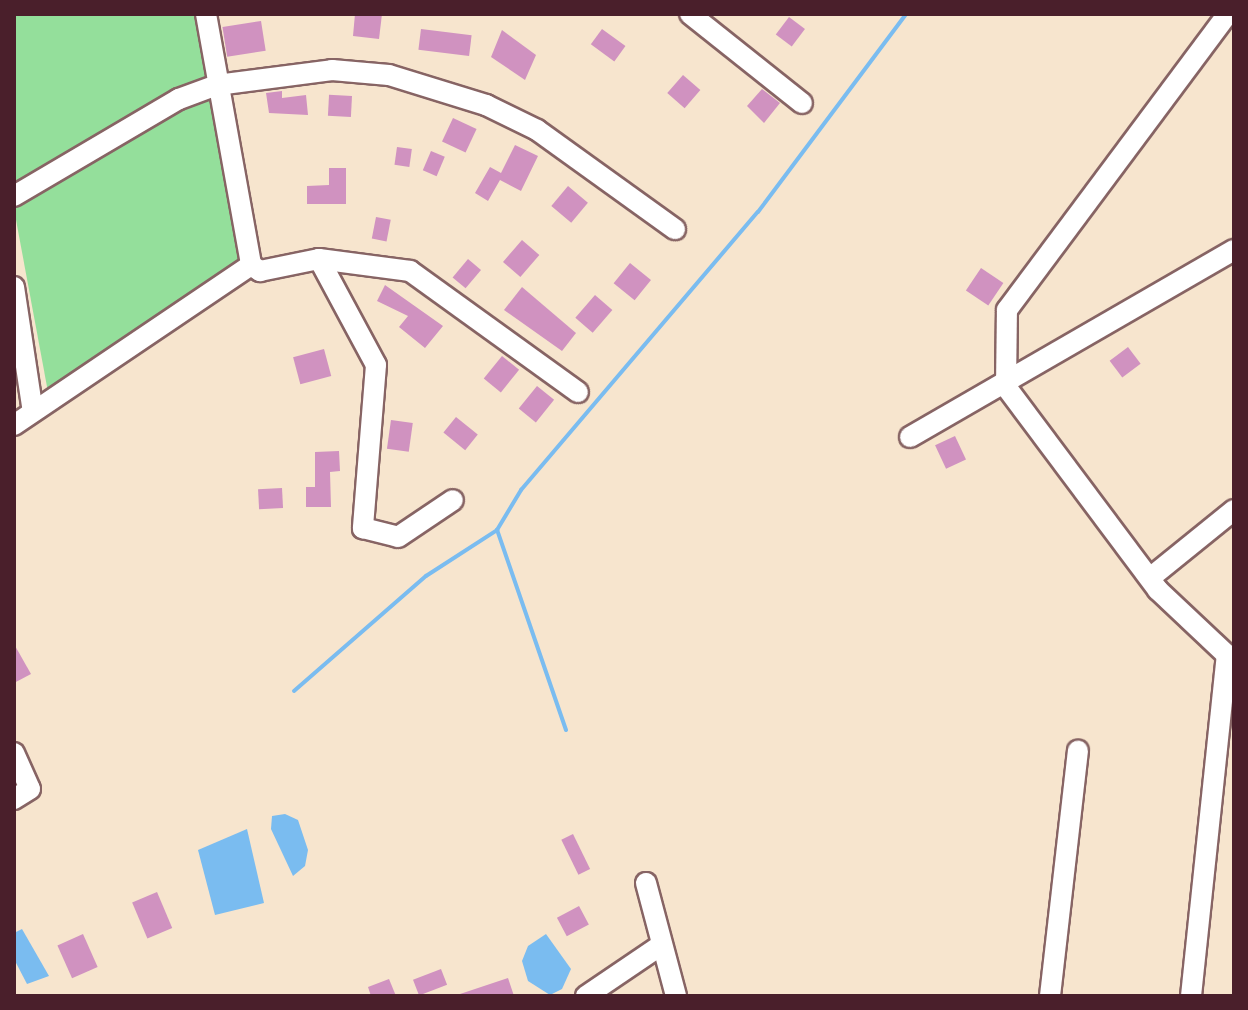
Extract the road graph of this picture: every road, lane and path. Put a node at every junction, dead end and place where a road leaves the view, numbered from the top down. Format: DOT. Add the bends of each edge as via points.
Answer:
graph roads {
  1 [pos="206,14"];
  2 [pos="690,14"];
  3 [pos="1228,14"];
  4 [pos="217,85"];
  5 [pos="802,103"];
  6 [pos="14,196"];
  7 [pos="675,229"];
  8 [pos="1234,250"];
  9 [pos="319,259"];
  10 [pos="251,265"];
  11 [pos="14,287"];
  12 [pos="1006,387"];
  13 [pos="578,392"];
  14 [pos="33,412"];
  15 [pos="14,425"];
  16 [pos="910,437"];
  17 [pos="453,500"];
  18 [pos="1234,510"];
  19 [pos="1150,578"];
  20 [pos="1230,657"];
  21 [pos="1078,751"];
  22 [pos="14,753"];
  23 [pos="14,799"];
  24 [pos="646,883"];
  25 [pos="657,948"];
  26 [pos="586,996"];
  27 [pos="676,996"];
  28 [pos="1050,996"];
  29 [pos="1191,996"];
  1 -- 4 [label="street"];
  2 -- 5 [label="street"];
  3 -- 12 [label="street" via="1007,310"];
  4 -- 6 [label="street" via="135,121"];
  4 -- 7 [label="street" via="332,70 443,88 537,130"];
  4 -- 10 [label="street"];
  8 -- 12 [label="street"];
  9 -- 10 [label="street" via="260,271"];
  9 -- 13 [label="street" via="388,264 425,278"];
  9 -- 17 [label="street" via="376,365 363,528 398,537"];
  10 -- 14 [label="street"];
  11 -- 14 [label="street"];
  12 -- 16 [label="street"];
  12 -- 19 [label="street"];
  14 -- 15 [label="street"];
  18 -- 19 [label="street"];
  19 -- 20 [label="street"];
  20 -- 29 [label="street"];
  21 -- 28 [label="street"];
  22 -- 23 [label="street" via="30,789"];
  24 -- 27 [label="street"];
  25 -- 26 [label="street"];
}
